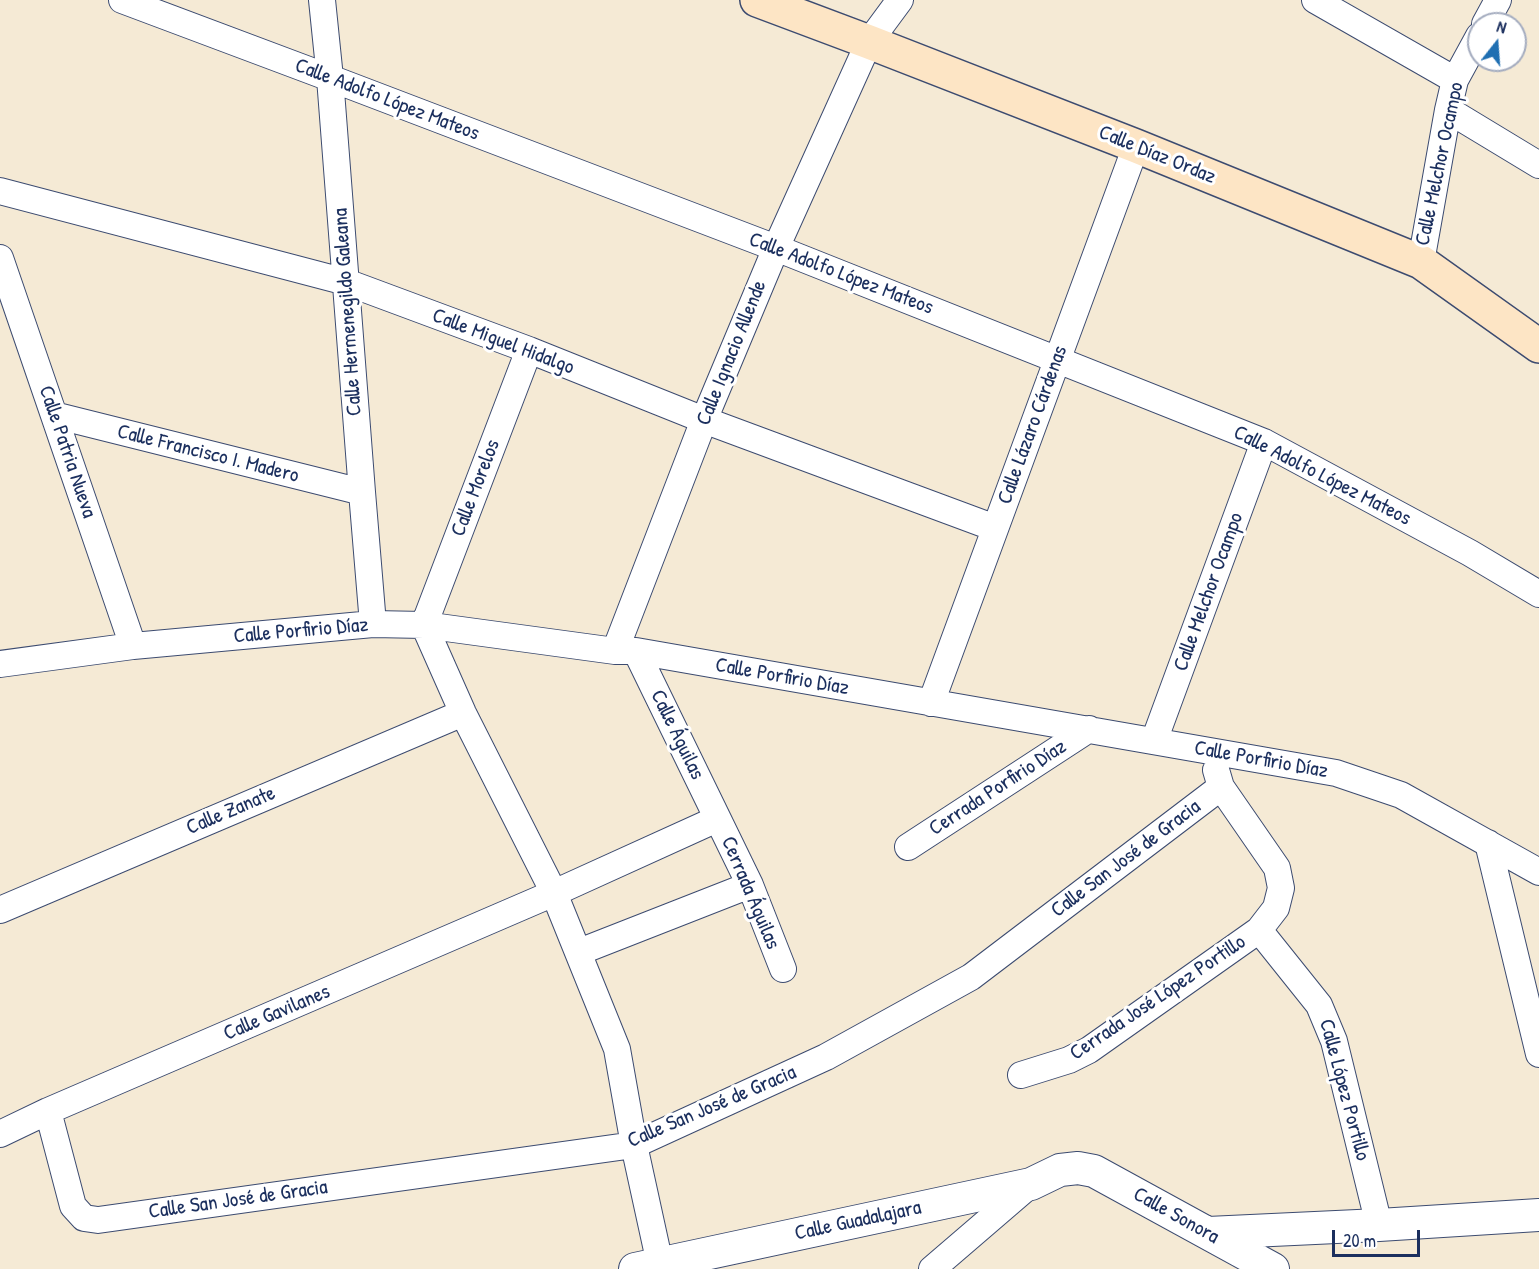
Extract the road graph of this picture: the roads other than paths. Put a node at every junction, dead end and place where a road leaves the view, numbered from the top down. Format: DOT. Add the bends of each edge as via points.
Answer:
graph roads {
  1 [pos="122,0"];
  2 [pos="322,0"];
  3 [pos="757,0"];
  4 [pos="900,0"];
  5 [pos="1315,0"];
  6 [pos="868,42"];
  7 [pos="1467,58"];
  8 [pos="330,78"];
  9 [pos="1455,81"];
  10 [pos="1448,110"];
  11 [pos="1136,146"];
  12 [pos="1539,165"];
  13 [pos="0,191"];
  14 [pos="776,248"];
  15 [pos="0,258"];
  16 [pos="1421,262"];
  17 [pos="346,282"];
  18 [pos="1539,346"];
  19 [pos="529,350"];
  20 [pos="1057,359"];
  21 [pos="54,415"];
  22 [pos="704,420"];
  23 [pos="1264,442"];
  24 [pos="362,492"];
  25 [pos="995,528"];
  26 [pos="1539,594"];
  27 [pos="373,624"];
  28 [pos="424,625"];
  29 [pos="134,646"];
  30 [pos="625,651"];
  31 [pos="0,664"];
  32 [pos="931,703"];
  33 [pos="463,713"];
  34 [pos="1089,729"];
  35 [pos="1154,741"];
  36 [pos="1209,750"];
  37 [pos="1221,787"];
  38 [pos="717,819"];
  39 [pos="1488,843"];
  40 [pos="908,847"];
  41 [pos="1539,872"];
  42 [pos="750,885"];
  43 [pos="554,893"];
  44 [pos="0,910"];
  45 [pos="1259,930"];
  46 [pos="579,952"];
  47 [pos="783,969"];
  48 [pos="1539,1054"];
  49 [pos="1021,1075"];
  50 [pos="48,1111"];
  51 [pos="0,1134"];
  52 [pos="634,1145"];
  53 [pos="1078,1168"];
  54 [pos="1031,1184"];
  55 [pos="1539,1215"];
  56 [pos="1379,1225"];
  57 [pos="1207,1233"];
  58 [pos="647,1267"];
  59 [pos="932,1269"];
  60 [pos="1273,1269"];
  1 -- 8 [label="street, Calle Adolfo López Mateos"];
  2 -- 8 [label="street, Calle Hermenegildo Galeana"];
  3 -- 6 [label="main road, Calle Díaz Ordaz"];
  4 -- 6 [label="street, Calle Ignacio Allende"];
  5 -- 9 [label="street"];
  6 -- 11 [label="main road, Calle Díaz Ordaz"];
  6 -- 14 [label="street, Calle Ignacio Allende"];
  7 -- 9 [label="street, Calle Melchor Ocampo"];
  8 -- 14 [label="street, Calle Adolfo López Mateos"];
  8 -- 17 [label="street, Calle Hermenegildo Galeana"];
  9 -- 10 [label="street, Calle Melchor Ocampo"];
  10 -- 12 [label="street"];
  10 -- 16 [label="street, Calle Melchor Ocampo"];
  11 -- 16 [label="main road, Calle Díaz Ordaz"];
  11 -- 20 [label="street, Calle Lázaro Cárdenas"];
  13 -- 17 [label="street, Calle Miguel Hidalgo"];
  14 -- 20 [label="street, Calle Adolfo López Mateos"];
  14 -- 22 [label="street, Calle Ignacio Allende"];
  15 -- 21 [label="street, Calle Patria Nueva"];
  16 -- 18 [label="main road, Calle Díaz Ordaz"];
  17 -- 19 [label="street, Calle Miguel Hidalgo"];
  17 -- 24 [label="street, Calle Hermenegildo Galeana"];
  19 -- 22 [label="street, Calle Miguel Hidalgo"];
  19 -- 28 [label="street, Calle Morelos"];
  20 -- 23 [label="street, Calle Adolfo López Mateos"];
  20 -- 25 [label="street, Calle Lázaro Cárdenas"];
  21 -- 24 [label="street, Calle Francisco I. Madero"];
  21 -- 29 [label="street, Calle Patria Nueva"];
  22 -- 25 [label="street, Calle Miguel Hidalgo"];
  22 -- 30 [label="street, Calle Ignacio Allende"];
  23 -- 26 [label="street, Calle Adolfo López Mateos"];
  23 -- 35 [label="street, Calle Melchor Ocampo"];
  24 -- 27 [label="street, Calle Hermenegildo Galeana"];
  25 -- 32 [label="street, Calle Lázaro Cárdenas"];
  27 -- 28 [label="street, Calle Porfirio Díaz"];
  27 -- 29 [label="street, Calle Porfirio Díaz"];
  28 -- 30 [label="street, Calle Porfirio Díaz"];
  28 -- 33 [label="street"];
  29 -- 31 [label="street, Calle Porfirio Díaz"];
  30 -- 32 [label="street, Calle Porfirio Díaz"];
  30 -- 38 [label="street, Calle Águilas"];
  32 -- 34 [label="street, Calle Porfirio Díaz"];
  33 -- 43 [label="street"];
  33 -- 44 [label="street, Calle Zanate"];
  34 -- 35 [label="street, Calle Porfirio Díaz"];
  34 -- 40 [label="street, Cerrada Porfirio Díaz"];
  35 -- 36 [label="street, Calle Porfirio Díaz"];
  36 -- 37 [label="street"];
  36 -- 39 [label="street, Calle Porfirio Díaz" via="1336,773 1401,795"];
  37 -- 45 [label="street" via="1277,868 1281,888 1276,908"];
  37 -- 52 [label="street, Calle San José de Gracia" via="971,977 826,1057"];
  38 -- 42 [label="street, Cerrada Águilas"];
  38 -- 43 [label="street, Calle Gavilanes"];
  39 -- 41 [label="street, Calle Porfirio Díaz"];
  39 -- 48 [label="street"];
  42 -- 46 [label="street"];
  42 -- 47 [label="street, Cerrada Águilas"];
  43 -- 46 [label="street"];
  43 -- 50 [label="street, Calle Gavilanes"];
  45 -- 49 [label="street, Cerrada José López Portillo" via="1089,1050"];
  45 -- 56 [label="street, Calle López Portillo" via="1319,1005 1334,1041"];
  46 -- 52 [label="street" via="617,1049"];
  50 -- 51 [label="street, Calle Gavilanes"];
  50 -- 52 [label="street, Calle San José de Gracia" via="73,1206 84,1218 98,1220"];
  52 -- 58 [label="street"];
  53 -- 54 [label="street, Calle Guadalajara" via="1060,1170"];
  53 -- 57 [label="street, Calle Sonora" via="1094,1171"];
  54 -- 58 [label="street, Calle Guadalajara"];
  54 -- 59 [label="street"];
  55 -- 56 [label="street"];
  56 -- 57 [label="street"];
  57 -- 60 [label="street, Calle Sonora"];
}
